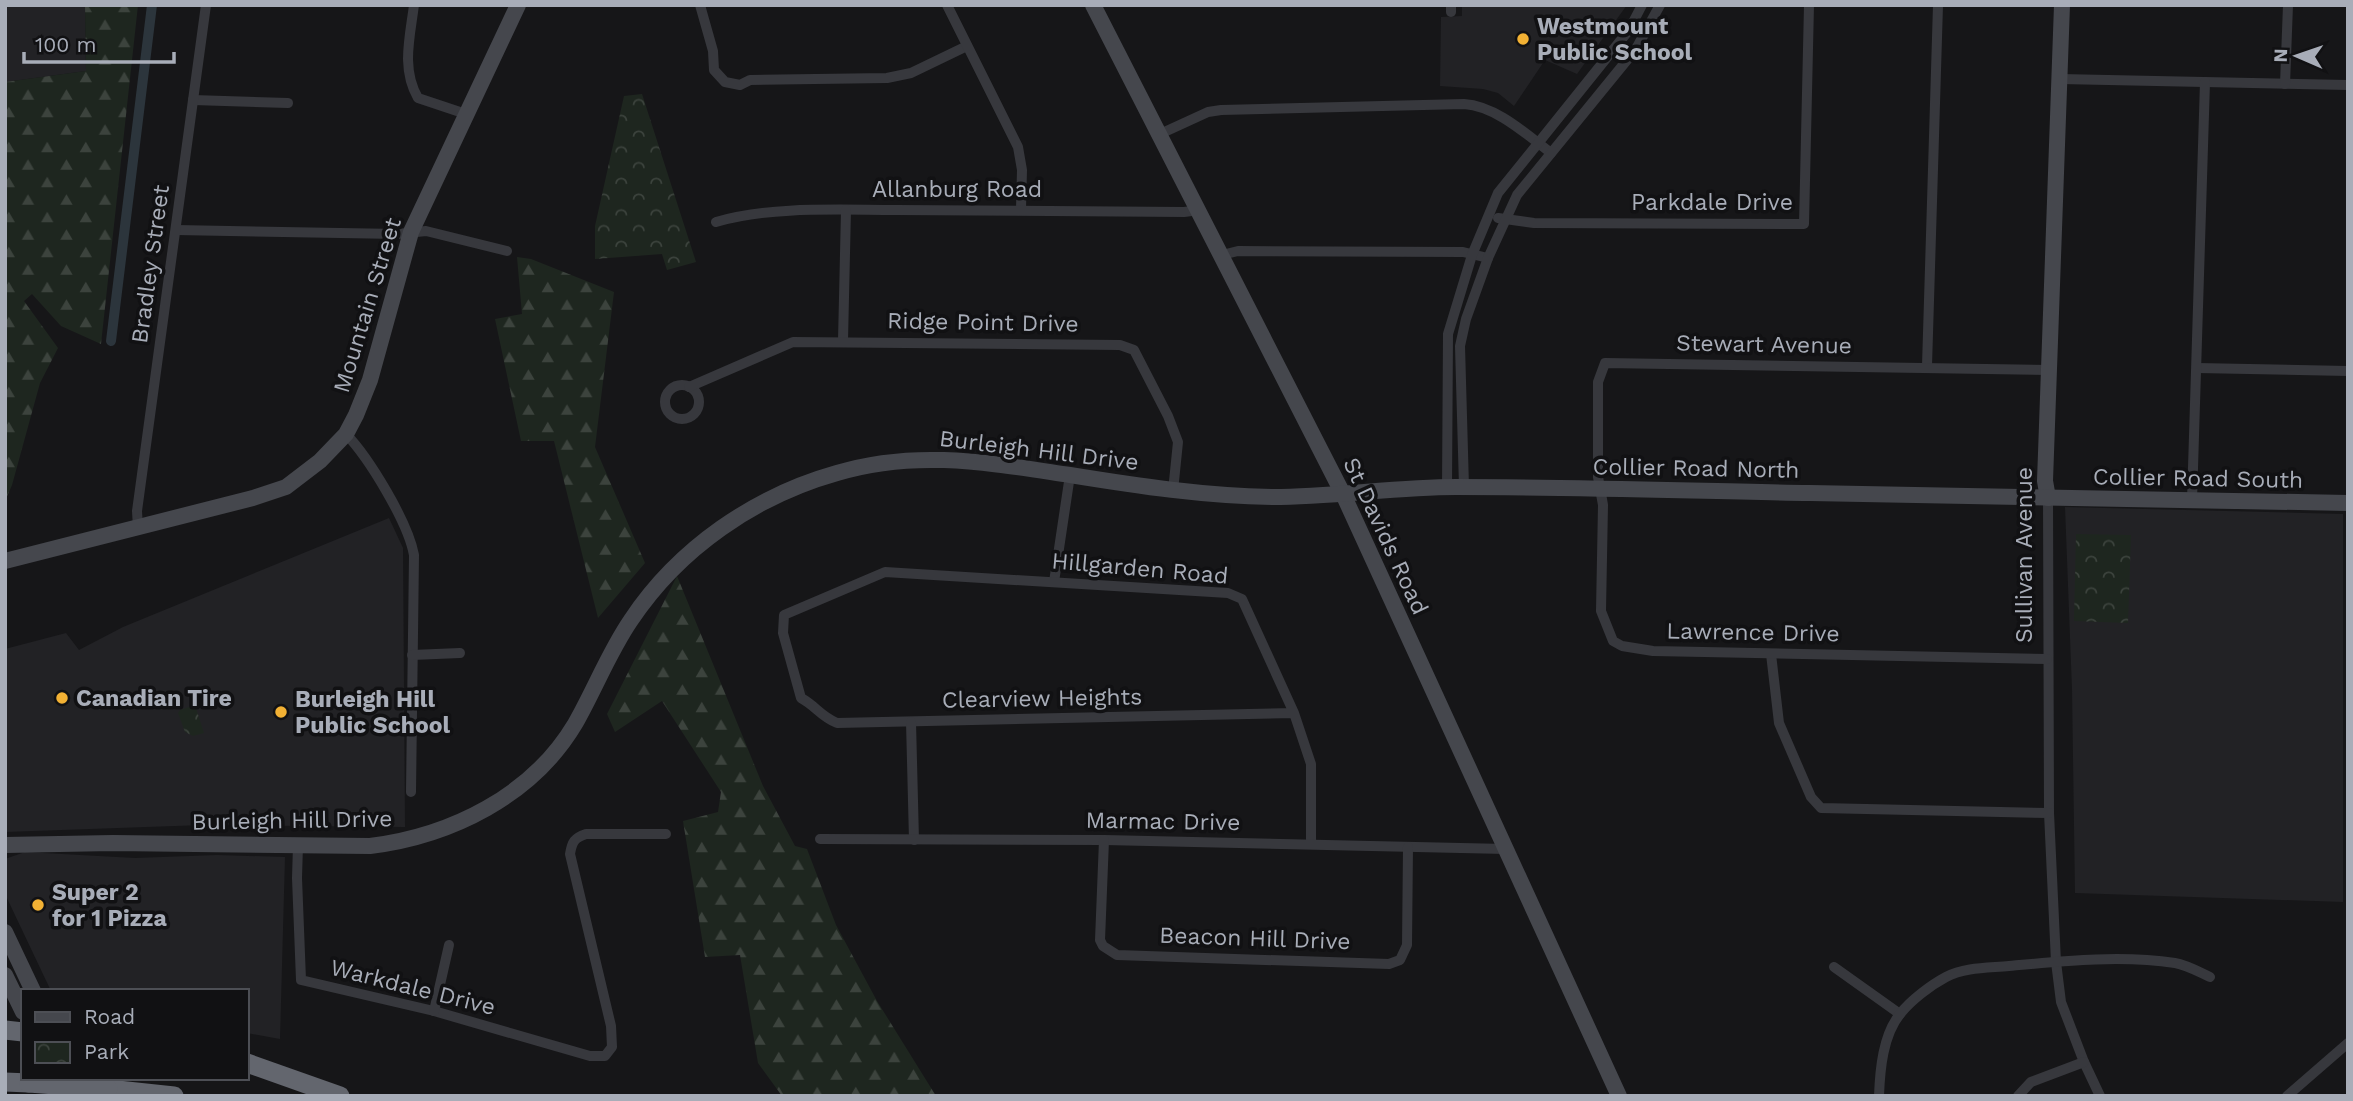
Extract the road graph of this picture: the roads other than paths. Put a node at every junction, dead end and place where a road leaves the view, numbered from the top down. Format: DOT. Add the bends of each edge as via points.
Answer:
graph roads {
  1 [pos="206,5"];
  2 [pos="414,5"];
  3 [pos="518,5"];
  4 [pos="700,5"];
  5 [pos="947,5"];
  6 [pos="1093,5"];
  7 [pos="1642,5"];
  8 [pos="1660,5"];
  9 [pos="1809,5"];
  10 [pos="1938,5"];
  11 [pos="2062,5"];
  12 [pos="2288,5"];
  13 [pos="967,46"];
  14 [pos="2060,79"];
  15 [pos="2205,82"];
  16 [pos="2285,84"];
  17 [pos="2348,85"];
  18 [pos="193,100"];
  19 [pos="288,103"];
  20 [pos="466,114"];
  21 [pos="1160,134"];
  22 [pos="1539,144"];
  23 [pos="1551,153"];
  24 [pos="1021,209"];
  25 [pos="846,210"];
  26 [pos="1199,210"];
  27 [pos="1489,215"];
  28 [pos="1503,220"];
  29 [pos="716,222"];
  30 [pos="176,230"];
  31 [pos="411,232"];
  32 [pos="507,251"];
  33 [pos="1222,255"];
  34 [pos="1472,255"];
  35 [pos="1488,258"];
  36 [pos="843,341"];
  37 [pos="1927,366"];
  38 [pos="2197,368"];
  39 [pos="2050,370"];
  40 [pos="2348,371"];
  41 [pos="689,387"];
  42 [pos="346,434"];
  43 [pos="1070,475"];
  44 [pos="1455,487"];
  45 [pos="1600,489"];
  46 [pos="1173,491"];
  47 [pos="1343,494"];
  48 [pos="2048,498"];
  49 [pos="2192,500"];
  50 [pos="2348,503"];
  51 [pos="138,528"];
  52 [pos="5,561"];
  53 [pos="1054,582"];
  54 [pos="460,653"];
  55 [pos="1771,654"];
  56 [pos="412,655"];
  57 [pos="2047,659"];
  58 [pos="801,698"];
  59 [pos="1294,713"];
  60 [pos="911,722"];
  61 [pos="411,792"];
  62 [pos="2049,813"];
  63 [pos="666,834"];
  64 [pos="820,839"];
  65 [pos="914,840"];
  66 [pos="1104,840"];
  67 [pos="1311,844"];
  68 [pos="5,845"];
  69 [pos="298,845"];
  70 [pos="1408,847"];
  71 [pos="1506,849"];
  72 [pos="5,932"];
  73 [pos="449,945"];
  74 [pos="2056,962"];
  75 [pos="1834,967"];
  76 [pos="5,975"];
  77 [pos="2210,977"];
  78 [pos="32,989"];
  79 [pos="21,1008"];
  80 [pos="434,1011"];
  81 [pos="1900,1014"];
  82 [pos="2348,1043"];
  83 [pos="2084,1062"];
  84 [pos="248,1063"];
  85 [pos="55,1080"];
  86 [pos="76,1080"];
  87 [pos="5,1082"];
  88 [pos="1616,1095"];
  89 [pos="62,1096"];
  90 [pos="83,1096"];
  91 [pos="174,1096"];
  92 [pos="340,1096"];
  93 [pos="1880,1096"];
  94 [pos="2018,1096"];
  95 [pos="2100,1096"];
  96 [pos="2287,1096"];
  1 -- 18 [label="street, Bradley Street"];
  2 -- 20 [label="street" via="408,76 414,91 418,98"];
  3 -- 20 [label="main road, Mountain Street"];
  4 -- 13 [label="street" via="714,70 724,82 740,85 750,80 887,78 911,73"];
  5 -- 13 [label="street"];
  6 -- 21 [label="main road, St Davids Road"];
  7 -- 22 [label="street" via="1629,30"];
  8 -- 23 [label="street" via="1636,49"];
  9 -- 28 [label="street, Parkdale Drive" via="1804,224"];
  10 -- 37 [label="street"];
  11 -- 14 [label="main road, Sullivan Avenue"];
  12 -- 16 [label="street"];
  13 -- 24 [label="street" via="1018,147"];
  14 -- 15 [label="street"];
  14 -- 39 [label="main road, Sullivan Avenue"];
  15 -- 16 [label="street"];
  15 -- 38 [label="street"];
  16 -- 17 [label="street"];
  18 -- 19 [label="street"];
  18 -- 30 [label="street, Bradley Street"];
  20 -- 31 [label="main road, Mountain Street"];
  21 -- 22 [label="street" via="1222,110 1476,104"];
  21 -- 26 [label="main road, St Davids Road"];
  22 -- 23 [label="street"];
  22 -- 27 [label="street" via="1507,181"];
  23 -- 28 [label="street" via="1517,194"];
  24 -- 25 [label="street, Allanburg Road"];
  24 -- 26 [label="street, Allanburg Road"];
  25 -- 29 [label="street, Allanburg Road" via="743,215"];
  25 -- 36 [label="street"];
  26 -- 33 [label="main road, St Davids Road"];
  27 -- 28 [label="street, Parkdale Drive"];
  27 -- 34 [label="street"];
  28 -- 35 [label="street"];
  30 -- 31 [label="street"];
  30 -- 51 [label="street, Bradley Street"];
  31 -- 32 [label="street" via="426,231"];
  31 -- 42 [label="main road, Mountain Street" via="370,380"];
  33 -- 34 [label="street" via="1238,251"];
  33 -- 47 [label="main road, St Davids Road"];
  34 -- 35 [label="street"];
  34 -- 44 [label="street" via="1448,334"];
  35 -- 44 [label="street" via="1460,346"];
  36 -- 41 [label="street, Ridge Point Drive" via="788,343"];
  36 -- 46 [label="street, Ridge Point Drive" via="1120,345 1133,350 1178,442"];
  37 -- 39 [label="street, Stewart Avenue"];
  37 -- 45 [label="street, Stewart Avenue" via="1605,363 1598,382"];
  38 -- 40 [label="street"];
  38 -- 49 [label="street"];
  39 -- 48 [label="main road, Sullivan Avenue"];
  42 -- 51 [label="main road, Mountain Street" via="286,487"];
  42 -- 56 [label="street" via="361,450 410,537 414,555"];
  43 -- 46 [label="main road, Burleigh Hill Drive"];
  43 -- 53 [label="street"];
  43 -- 69 [label="main road, Burleigh Hill Drive" via="968,460 927,459 860,466 789,489 722,527 660,583 610,653 573,728 511,794 438,832 402,842"];
  44 -- 45 [label="main road, Collier Road North"];
  44 -- 47 [label="main road, Collier Road North"];
  45 -- 48 [label="main road, Collier Road North"];
  45 -- 55 [label="street, Lawrence Drive" via="1601,611 1613,641 1653,650"];
  46 -- 47 [label="main road, Burleigh Hill Drive" via="1272,497"];
  47 -- 71 [label="main road, St Davids Road"];
  48 -- 49 [label="main road, Collier Road South"];
  48 -- 57 [label="street, Sullivan Avenue"];
  49 -- 50 [label="main road, Collier Road South"];
  51 -- 52 [label="main road, Mountain Street"];
  53 -- 58 [label="street, Hillgarden Road" via="885,572 784,615 783,633"];
  53 -- 59 [label="street, Hillgarden Road" via="1228,593 1242,598"];
  54 -- 56 [label="street"];
  55 -- 57 [label="street, Lawrence Drive"];
  55 -- 62 [label="street" via="1779,723 1811,797 1821,808"];
  56 -- 61 [label="street"];
  57 -- 62 [label="street, Sullivan Avenue"];
  58 -- 60 [label="street, Clearview Heights" via="814,705 822,717 837,723"];
  59 -- 60 [label="street, Clearview Heights"];
  59 -- 67 [label="street, Hillgarden Road" via="1311,764"];
  60 -- 65 [label="street"];
  62 -- 74 [label="street, Sullivan Avenue"];
  63 -- 80 [label="street, Warkdale Drive" via="586,834 575,838 569,854 611,1026 612,1047 605,1056 590,1056"];
  64 -- 65 [label="street, Marmac Drive"];
  65 -- 66 [label="street, Marmac Drive"];
  66 -- 67 [label="street, Marmac Drive"];
  66 -- 70 [label="street, Beacon Hill Drive" via="1100,940 1117,955 1389,964 1400,960 1407,945"];
  67 -- 70 [label="street, Marmac Drive"];
  68 -- 69 [label="main road, Burleigh Hill Drive"];
  69 -- 80 [label="street, Warkdale Drive" via="301,980"];
  70 -- 71 [label="street, Marmac Drive"];
  71 -- 88 [label="main road, St Davids Road"];
  72 -- 78 [label="main road"];
  73 -- 80 [label="street"];
  74 -- 77 [label="street" via="2179,963"];
  74 -- 81 [label="street" via="1965,970 1927,989"];
  74 -- 83 [label="street, Sullivan Avenue" via="2061,1002"];
  75 -- 81 [label="street"];
  76 -- 79 [label="main road"];
  81 -- 93 [label="street" via="1888,1036"];
  82 -- 96 [label="street"];
  83 -- 94 [label="street" via="2031,1083"];
  83 -- 95 [label="street, Sullivan Avenue"];
  84 -- 92 [label="highway"];
  85 -- 89 [label="main road"];
  86 -- 90 [label="main road"];
  87 -- 91 [label="highway, bridge"];
}
